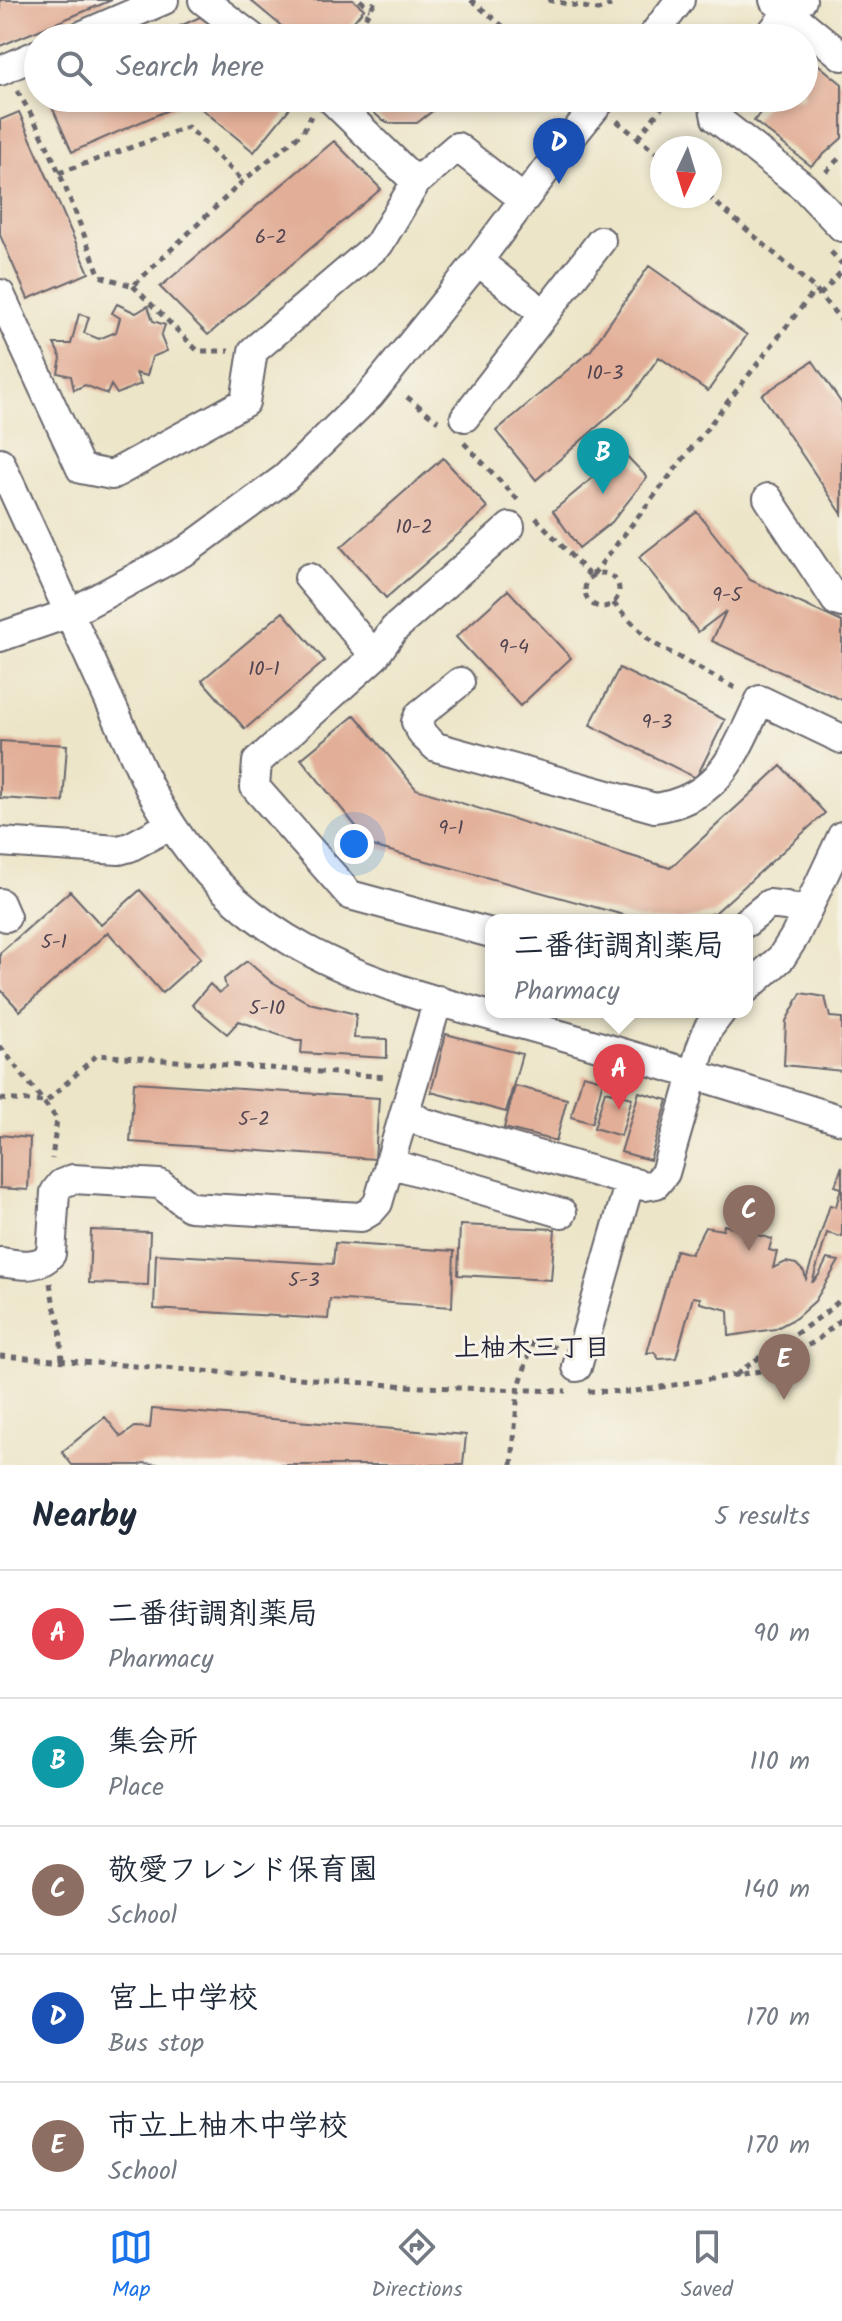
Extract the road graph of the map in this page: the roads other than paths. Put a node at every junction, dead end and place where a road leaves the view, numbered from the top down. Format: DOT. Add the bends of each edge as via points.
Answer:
graph roads {
  1 [pos="164,0"];
  2 [pos="203,0"];
  3 [pos="680,0"];
  4 [pos="788,4"];
  5 [pos="108,24"];
  6 [pos="235,24"];
  7 [pos="662,24"];
  8 [pos="776,24"];
  9 [pos="809,24"];
  10 [pos="818,33"];
  11 [pos="842,56"];
  12 [pos="24,60"];
  13 [pos="0,71"];
  14 [pos="332,112"];
  15 [pos="603,112"];
  16 [pos="715,112"];
  17 [pos="416,182"];
  18 [pos="523,199"];
  19 [pos="842,227"];
  20 [pos="601,241"];
  21 [pos="478,261"];
  22 [pos="0,294"];
  23 [pos="544,314"];
  24 [pos="456,427"];
  25 [pos="0,462"];
  26 [pos="768,498"];
  27 [pos="510,527"];
  28 [pos="309,578"];
  29 [pos="842,603"];
  30 [pos="70,613"];
  31 [pos="0,637"];
  32 [pos="375,656"];
  33 [pos="460,682"];
  34 [pos="842,739"];
  35 [pos="169,826"];
  36 [pos="842,836"];
  37 [pos="0,842"];
  38 [pos="805,912"];
  39 [pos="753,917"];
  40 [pos="485,931"];
  41 [pos="753,983"];
  42 [pos="438,1000"];
  43 [pos="485,1013"];
  44 [pos="501,1018"];
  45 [pos="716,1018"];
  46 [pos="693,1073"];
  47 [pos="405,1111"];
  48 [pos="842,1120"];
  49 [pos="389,1163"];
  50 [pos="630,1181"];
  51 [pos="562,1213"];
  52 [pos="0,1262"];
  53 [pos="579,1361"];
  1 -- 5 [label="street"];
  2 -- 6 [label="street"];
  3 -- 7 [label="street"];
  4 -- 8 [label="street"];
  4 -- 9 [label="street"];
  10 -- 11 [label="street"];
  12 -- 13 [label="street"];
  14 -- 17 [label="street"];
  15 -- 18 [label="street, bridge" via="564,146"];
  16 -- 19 [label="street" via="805,188"];
  17 -- 18 [label="street" via="457,147"];
  17 -- 22 [label="street" via="379,244 253,351 245,402 112,475 81,469"];
  18 -- 21 [label="street"];
  20 -- 23 [label="street"];
  21 -- 23 [label="street"];
  21 -- 30 [label="street" via="370,395 285,478 187,550"];
  23 -- 24 [label="street"];
  25 -- 30 [label="street"];
  26 -- 29 [label="street"];
  27 -- 32 [label="street" via="394,629"];
  28 -- 32 [label="street"];
  30 -- 31 [label="street"];
  30 -- 35 [label="street"];
  32 -- 40 [label="street" via="257,762 255,787 350,895"];
  33 -- 34 [label="street" via="416,722 436,747 655,808 688,800 724,773 760,700"];
  35 -- 37 [label="street" via="119,850"];
  35 -- 42 [label="street" via="208,875 275,932 343,969"];
  36 -- 38 [label="street"];
  38 -- 39 [label="street" via="769,904"];
  38 -- 41 [label="street" via="781,958"];
  42 -- 43 [label="street"];
  42 -- 47 [label="street"];
  44 -- 46 [label="street"];
  45 -- 46 [label="street"];
  46 -- 48 [label="street"];
  46 -- 50 [label="street" via="665,1173 656,1184"];
  47 -- 49 [label="street"];
  47 -- 50 [label="street" via="422,1122"];
  49 -- 51 [label="street"];
  49 -- 52 [label="street" via="378,1203 361,1217 190,1207 160,1184 67,1180 55,1192 51,1254 33,1265"];
  50 -- 53 [label="street"];
}
